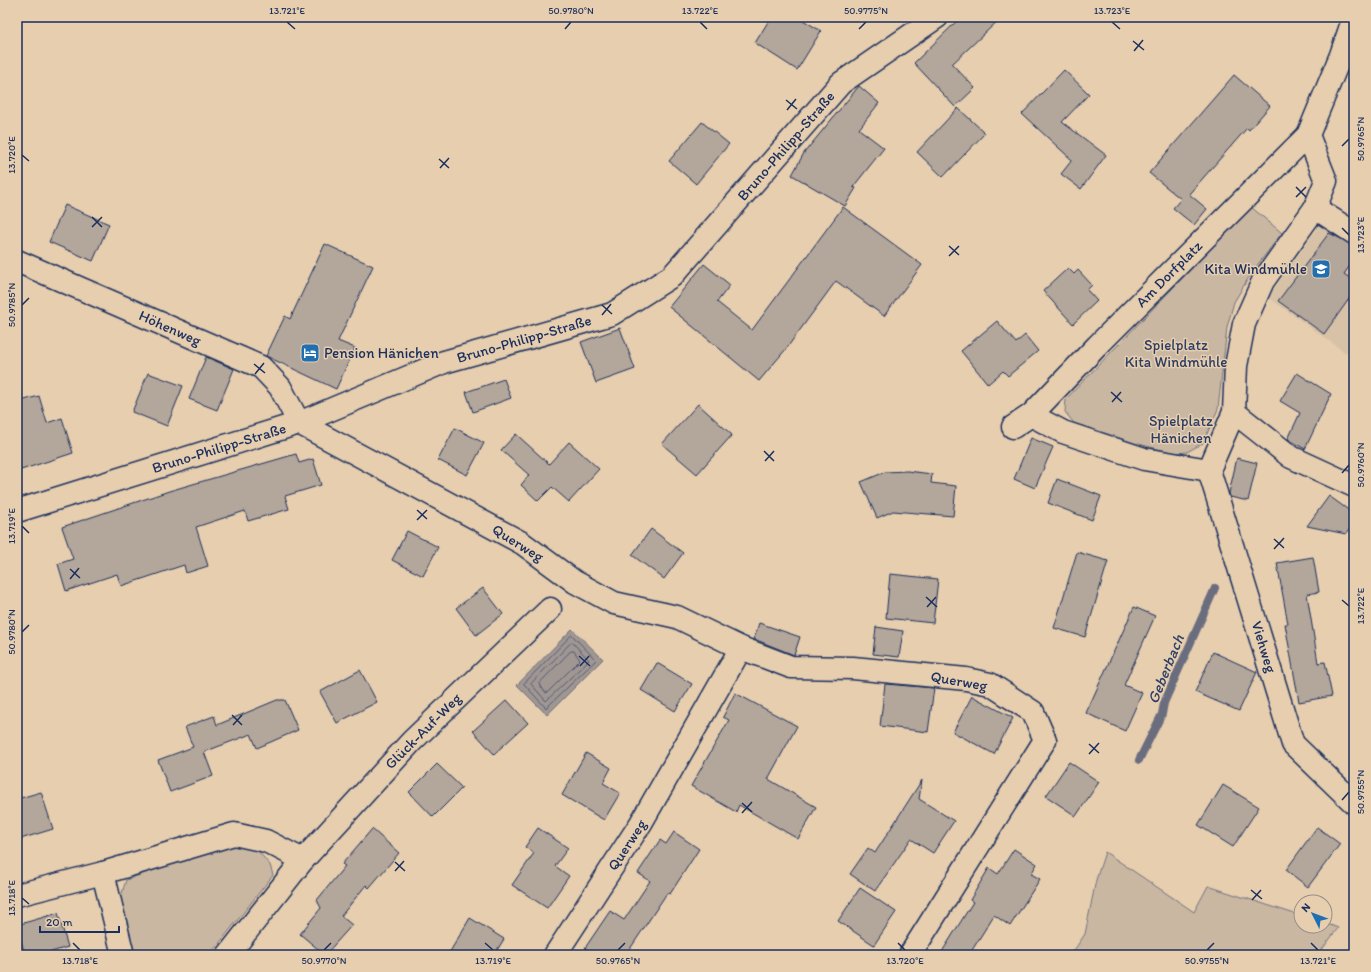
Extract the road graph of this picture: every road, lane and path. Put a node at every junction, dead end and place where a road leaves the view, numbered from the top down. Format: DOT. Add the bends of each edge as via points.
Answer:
graph roads {
  1 [pos="937,17"];
  2 [pos="1354,17"];
  3 [pos="1308,135"];
  4 [pos="1315,208"];
  5 [pos="1354,233"];
  6 [pos="17,261"];
  7 [pos="1234,412"];
  8 [pos="1031,415"];
  9 [pos="299,423"];
  10 [pos="1013,427"];
  11 [pos="1209,470"];
  12 [pos="1354,486"];
  13 [pos="17,511"];
  14 [pos="550,609"];
  15 [pos="741,648"];
  16 [pos="1354,803"];
  17 [pos="302,860"];
  18 [pos="103,873"];
  19 [pos="17,895"];
  20 [pos="123,955"];
  21 [pos="228,955"];
  22 [pos="554,955"];
  23 [pos="910,955"];
  1 -- 9 [label="street, Bruno-Philipp-Straße" via="841,83 672,276 619,310 444,362"];
  2 -- 3 [label="street, Am Dorfplatz"];
  3 -- 4 [label="street" via="1326,181"];
  3 -- 8 [label="street, Am Dorfplatz"];
  4 -- 5 [label="street"];
  4 -- 7 [label="street" via="1263,281 1244,324 1236,366"];
  6 -- 9 [label="street, Höhenweg" via="261,367 280,387"];
  7 -- 11 [label="street"];
  7 -- 12 [label="street" via="1291,457"];
  8 -- 10 [label="street, Am Dorfplatz"];
  8 -- 11 [label="street" via="1063,432 1144,459"];
  9 -- 13 [label="street, Bruno-Philipp-Straße"];
  9 -- 15 [label="street, Querweg" via="522,543 574,582 614,603 677,617"];
  11 -- 16 [label="street, Viehweg" via="1293,744"];
  14 -- 17 [label="street, Glück-Auf-Weg" via="412,741"];
  15 -- 22 [label="street, Querweg" via="641,823"];
  15 -- 23 [label="street, Querweg" via="791,667 853,668 966,679 990,684 1033,712 1045,740"];
  17 -- 18 [label="street" via="266,841 234,834"];
  17 -- 21 [label="street, Glück-Auf-Weg"];
  18 -- 19 [label="street"];
  18 -- 20 [label="street"];
}
